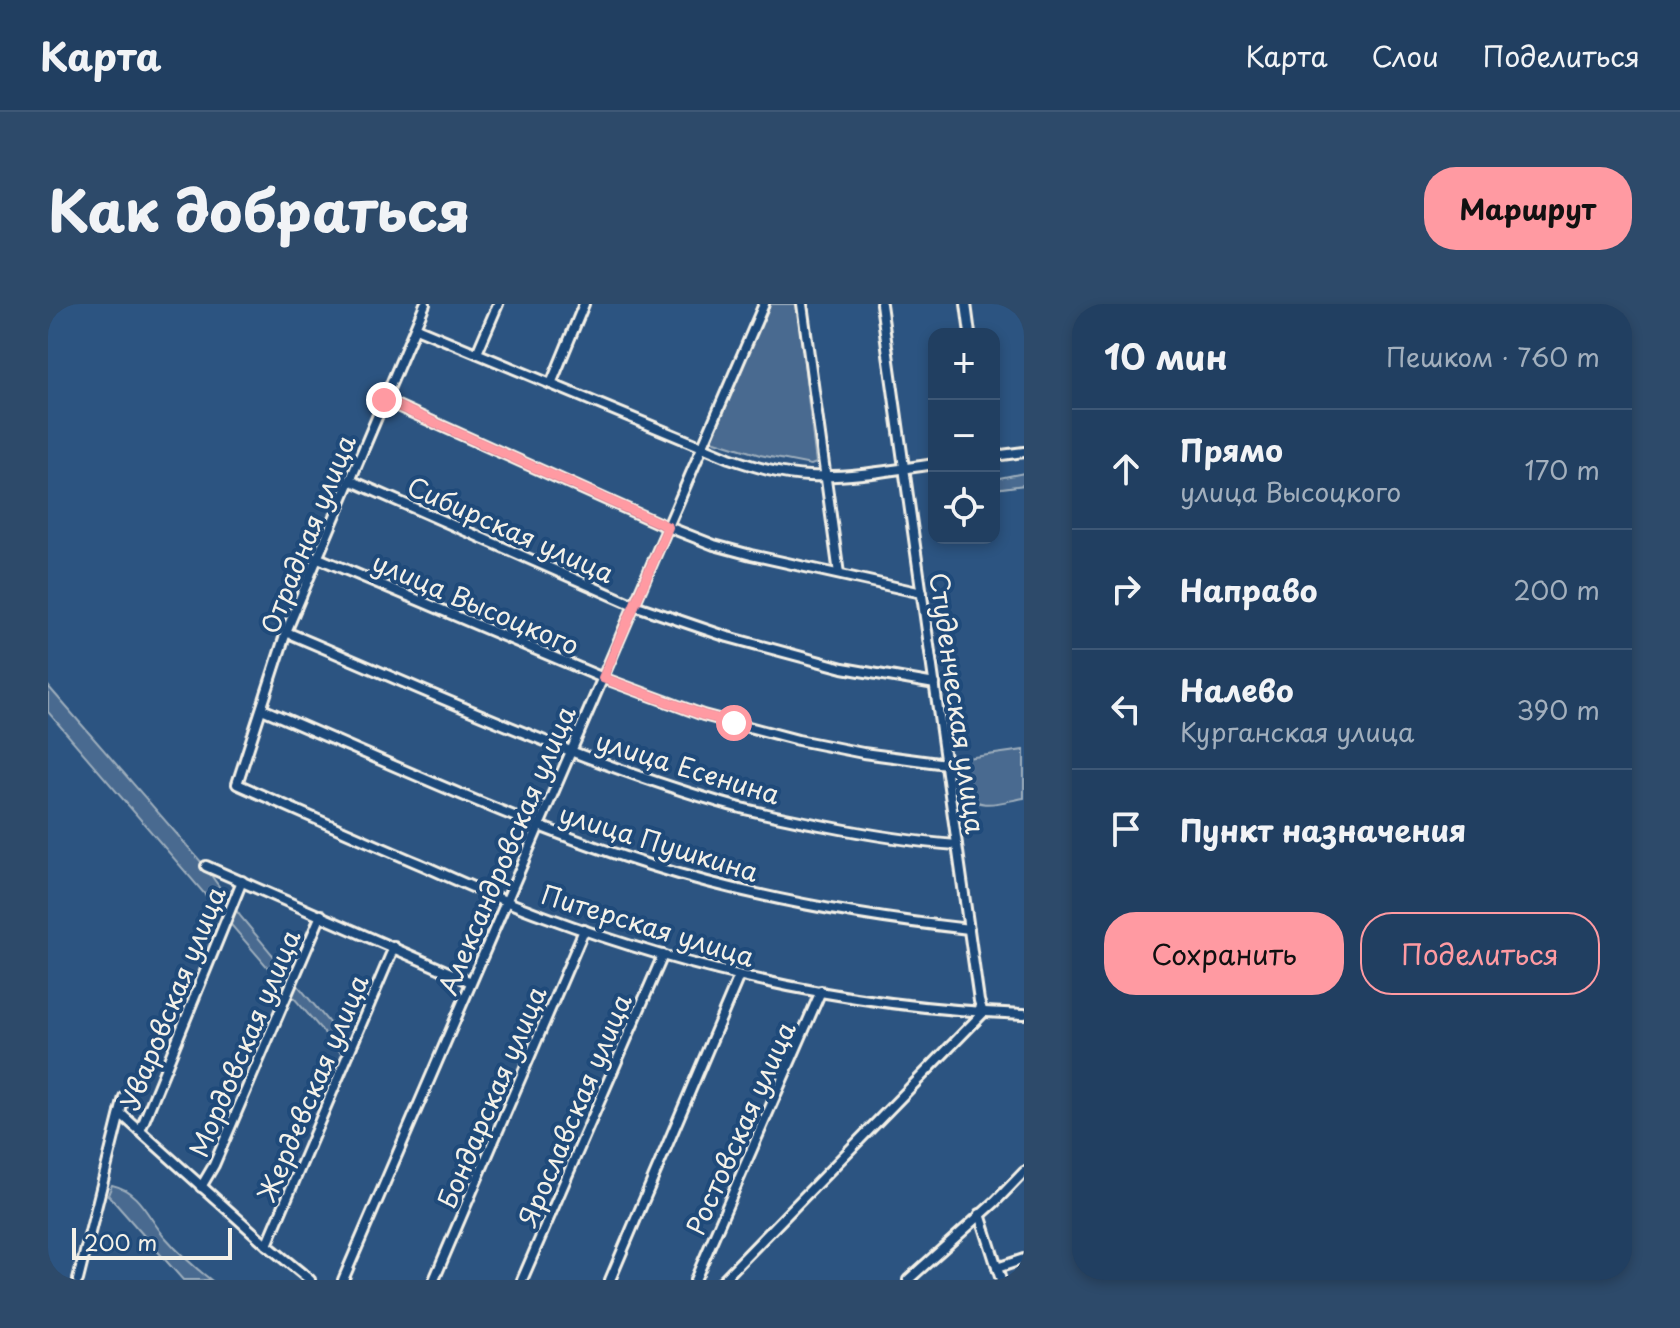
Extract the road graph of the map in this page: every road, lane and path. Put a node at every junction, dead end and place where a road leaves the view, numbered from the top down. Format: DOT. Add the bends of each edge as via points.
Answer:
graph roads {
  1 [pos="425,304"];
  2 [pos="498,304"];
  3 [pos="584,304"];
  4 [pos="764,304"];
  5 [pos="802,304"];
  6 [pos="881,304"];
  7 [pos="966,304"];
  8 [pos="416,328"];
  9 [pos="969,328"];
  10 [pos="477,353"];
  11 [pos="551,384"];
  12 [pos="384,400"];
  13 [pos="702,447"];
  14 [pos="1024,452"];
  15 [pos="1000,455"];
  16 [pos="928,465"];
  17 [pos="904,468"];
  18 [pos="826,475"];
  19 [pos="350,480"];
  20 [pos="668,527"];
  21 [pos="316,557"];
  22 [pos="839,574"];
  23 [pos="922,593"];
  24 [pos="634,605"];
  25 [pos="286,632"];
  26 [pos="603,678"];
  27 [pos="935,684"];
  28 [pos="262,709"];
  29 [pos="571,752"];
  30 [pos="946,764"];
  31 [pos="237,784"];
  32 [pos="539,826"];
  33 [pos="957,845"];
  34 [pos="206,866"];
  35 [pos="242,881"];
  36 [pos="506,902"];
  37 [pos="321,915"];
  38 [pos="969,929"];
  39 [pos="584,930"];
  40 [pos="394,947"];
  41 [pos="663,955"];
  42 [pos="739,976"];
  43 [pos="471,982"];
  44 [pos="821,991"];
  45 [pos="983,1013"];
  46 [pos="1024,1014"];
  47 [pos="124,1097"];
  48 [pos="120,1113"];
  49 [pos="140,1131"];
  50 [pos="1024,1172"];
  51 [pos="201,1187"];
  52 [pos="980,1214"];
  53 [pos="267,1245"];
  54 [pos="1024,1259"];
  55 [pos="997,1268"];
  56 [pos="78,1280"];
  57 [pos="310,1280"];
  58 [pos="343,1280"];
  59 [pos="434,1280"];
  60 [pos="522,1280"];
  61 [pos="610,1280"];
  62 [pos="695,1280"];
  63 [pos="723,1280"];
  64 [pos="908,1280"];
  65 [pos="1001,1280"];
  1 -- 8 [label="street, Отрадная улица"];
  2 -- 10 [label="street"];
  3 -- 11 [label="street"];
  4 -- 13 [label="street, Александровская улица"];
  5 -- 18 [label="street"];
  6 -- 17 [label="street, Студенческая улица"];
  7 -- 9 [label="street"];
  8 -- 10 [label="street"];
  8 -- 12 [label="street, Отрадная улица"];
  10 -- 11 [label="street"];
  11 -- 13 [label="street"];
  12 -- 19 [label="street, Отрадная улица"];
  12 -- 20 [label="street"];
  13 -- 18 [label="street" via="762,469"];
  13 -- 20 [label="street, Александровская улица"];
  14 -- 15 [label="street"];
  16 -- 17 [label="street"];
  17 -- 18 [label="street"];
  17 -- 23 [label="street, Студенческая улица"];
  18 -- 22 [label="street"];
  19 -- 21 [label="street, Отрадная улица"];
  19 -- 24 [label="street, Сибирская улица"];
  20 -- 22 [label="street" via="714,545"];
  20 -- 24 [label="street, Александровская улица"];
  21 -- 25 [label="street, Отрадная улица"];
  21 -- 26 [label="street, улица Высоцкого"];
  22 -- 23 [label="street"];
  23 -- 27 [label="street, Студенческая улица"];
  24 -- 26 [label="street, Александровская улица"];
  24 -- 27 [label="street, Сибирская улица" via="843,668"];
  25 -- 28 [label="street, Отрадная улица"];
  25 -- 29 [label="street, улица Есенина"];
  26 -- 29 [label="street, Александровская улица"];
  26 -- 30 [label="street, улица Высоцкого" via="703,715 798,740"];
  27 -- 30 [label="street, Студенческая улица"];
  28 -- 31 [label="street, Отрадная улица"];
  28 -- 32 [label="street, улица Пушкина"];
  29 -- 32 [label="street, Александровская улица"];
  29 -- 33 [label="street, улица Есенина" via="723,804 872,835"];
  30 -- 33 [label="street, Студенческая улица"];
  31 -- 36 [label="street, Питерская улица"];
  32 -- 36 [label="street, Александровская улица"];
  32 -- 38 [label="street, улица Пушкина" via="747,892"];
  33 -- 38 [label="street, Студенческая улица"];
  34 -- 35 [label="street"];
  35 -- 37 [label="street"];
  35 -- 49 [label="street, Уваровская улица"];
  36 -- 39 [label="street, Питерская улица"];
  36 -- 43 [label="street, Александровская улица"];
  37 -- 40 [label="street"];
  37 -- 51 [label="street, Мордовская улица"];
  38 -- 45 [label="street, Студенческая улица"];
  39 -- 41 [label="street, Питерская улица"];
  39 -- 59 [label="street, Бондарская улица"];
  40 -- 43 [label="street"];
  40 -- 53 [label="street, Жердевская улица"];
  41 -- 42 [label="street, Питерская улица"];
  41 -- 60 [label="street, Ярославская улица"];
  42 -- 44 [label="street, Питерская улица"];
  42 -- 61 [label="street"];
  43 -- 58 [label="street, Александровская улица"];
  44 -- 45 [label="street, Питерская улица"];
  44 -- 62 [label="street, Ростовская улица"];
  45 -- 46 [label="street, Питерская улица"];
  45 -- 63 [label="street"];
  47 -- 48 [label="street"];
  48 -- 49 [label="street"];
  48 -- 56 [label="street"];
  49 -- 51 [label="street"];
  50 -- 52 [label="street"];
  51 -- 53 [label="street"];
  52 -- 55 [label="street"];
  52 -- 64 [label="street"];
  53 -- 57 [label="street"];
  54 -- 55 [label="street"];
  55 -- 65 [label="street"];
}
